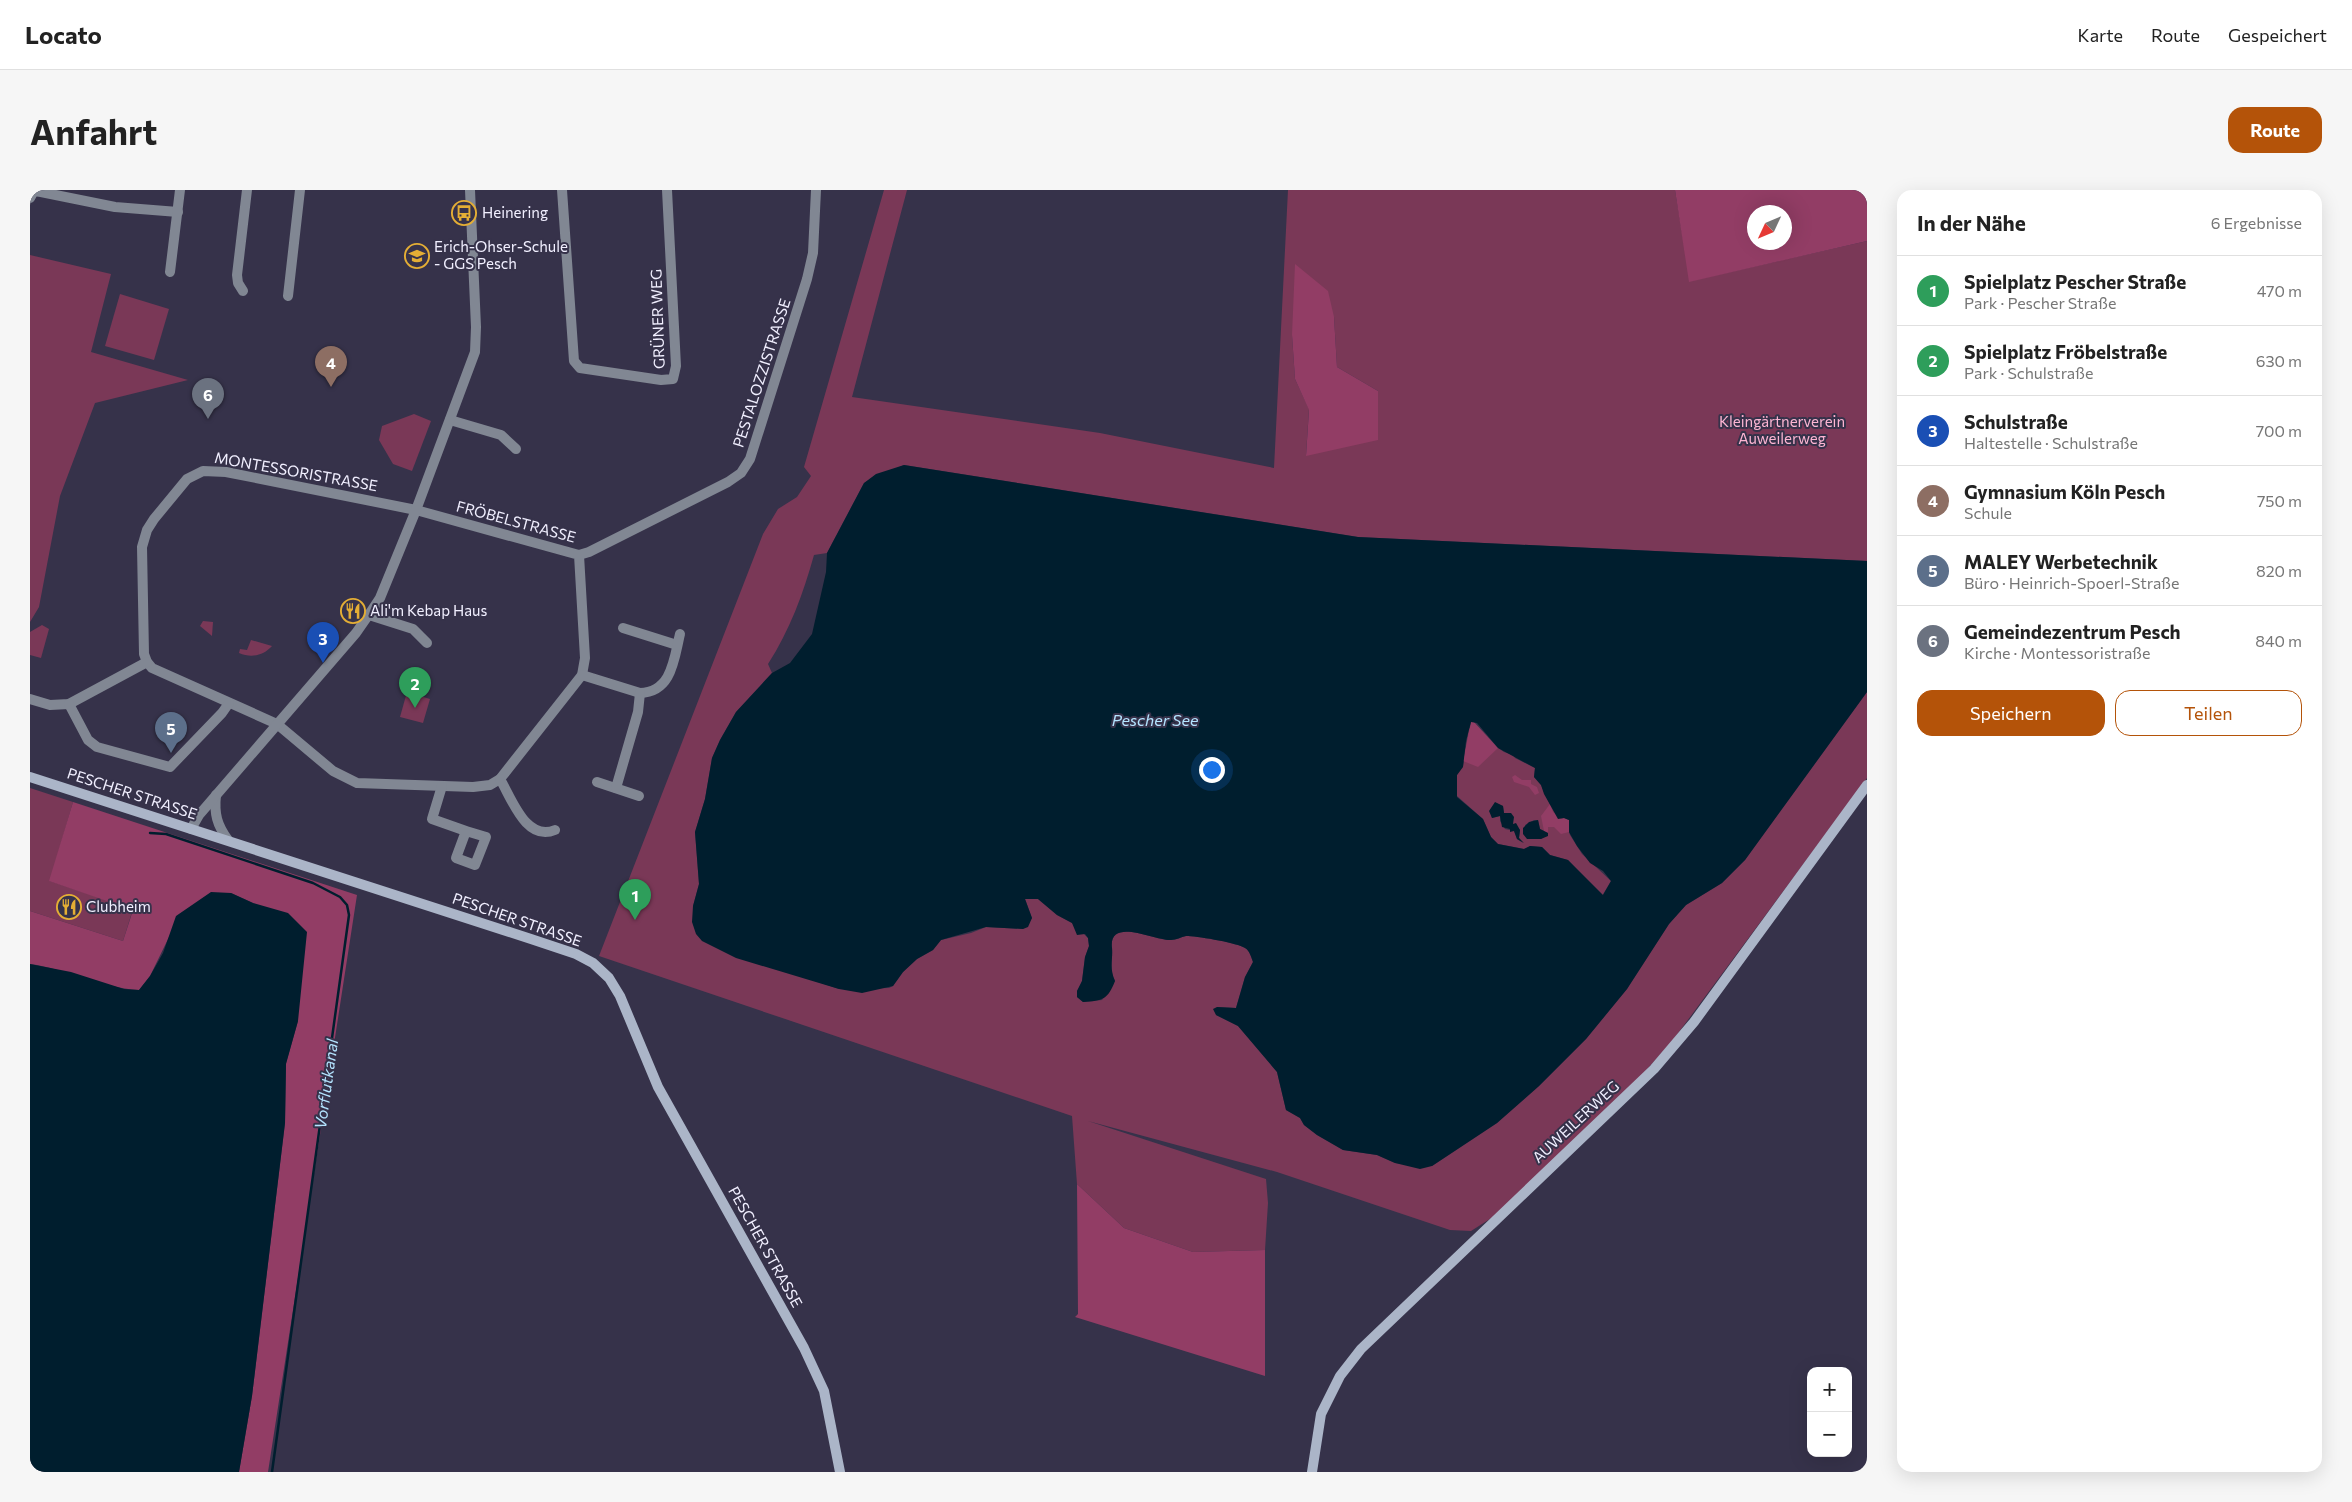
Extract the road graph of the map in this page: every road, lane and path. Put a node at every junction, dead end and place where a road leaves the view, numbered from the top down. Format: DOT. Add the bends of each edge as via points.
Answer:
graph roads {
  1 [pos="180,190"];
  2 [pos="247,190"];
  3 [pos="300,190"];
  4 [pos="470,190"];
  5 [pos="562,190"];
  6 [pos="667,190"];
  7 [pos="816,190"];
  8 [pos="30,198"];
  9 [pos="178,212"];
  10 [pos="170,272"];
  11 [pos="243,291"];
  12 [pos="288,296"];
  13 [pos="450,420"];
  14 [pos="516,449"];
  15 [pos="416,510"];
  16 [pos="580,555"];
  17 [pos="370,615"];
  18 [pos="623,628"];
  19 [pos="680,634"];
  20 [pos="427,643"];
  21 [pos="677,645"];
  22 [pos="146,662"];
  23 [pos="582,675"];
  24 [pos="640,693"];
  25 [pos="30,698"];
  26 [pos="229,703"];
  27 [pos="69,704"];
  28 [pos="277,724"];
  29 [pos="30,777"];
  30 [pos="500,779"];
  31 [pos="597,782"];
  32 [pos="1867,785"];
  33 [pos="442,786"];
  34 [pos="616,788"];
  35 [pos="216,795"];
  36 [pos="639,796"];
  37 [pos="191,828"];
  38 [pos="466,830"];
  39 [pos="555,830"];
  40 [pos="228,840"];
  41 [pos="840,1472"];
  42 [pos="1312,1472"];
  1 -- 9 [label="street"];
  2 -- 11 [label="street" via="237,276"];
  3 -- 12 [label="street"];
  4 -- 13 [label="street" via="476,344"];
  5 -- 6 [label="street, GRÜNER WEG" via="576,366 661,380 673,379 676,366"];
  7 -- 16 [label="street, PESTALOZZISTRASSE" via="813,253 807,279 746,466 728,482"];
  8 -- 9 [label="street" via="34,191 115,207"];
  9 -- 10 [label="street"];
  13 -- 14 [label="street" via="501,435"];
  13 -- 15 [label="street"];
  15 -- 16 [label="street, FRÖBELSTRASSE"];
  15 -- 17 [label="street"];
  15 -- 22 [label="street, MONTESSORISTRASSE" via="226,472 194,474 154,519 144,539"];
  16 -- 23 [label="street, FRÖBELSTRASSE" via="585,658"];
  17 -- 20 [label="street" via="413,629"];
  17 -- 28 [label="street"];
  18 -- 21 [label="street"];
  19 -- 21 [label="street"];
  21 -- 24 [label="street" via="664,685 649,693"];
  22 -- 26 [label="street" via="152,668"];
  22 -- 27 [label="street"];
  23 -- 24 [label="street"];
  23 -- 30 [label="street"];
  24 -- 34 [label="street" via="638,712"];
  25 -- 27 [label="street" via="50,704"];
  26 -- 27 [label="street" via="170,767 97,747 88,740"];
  26 -- 28 [label="street"];
  28 -- 33 [label="street" via="347,779 373,784"];
  28 -- 35 [label="street"];
  29 -- 37 [label="street, PESCHER STRASSE"];
  30 -- 33 [label="street" via="490,785 474,787"];
  30 -- 39 [label="street" via="529,826 537,832"];
  31 -- 34 [label="street"];
  32 -- 42 [label="street, AUWEILERWEG" via="1694,1022 1654,1069 1361,1349 1340,1376 1321,1414"];
  33 -- 38 [label="street" via="432,819"];
  34 -- 36 [label="street"];
  35 -- 37 [label="street"];
  35 -- 40 [label="street" via="214,810 218,827"];
  37 -- 40 [label="street, PESCHER STRASSE"];
  40 -- 41 [label="street, PESCHER STRASSE" via="576,954 609,978 620,996 658,1087 804,1348 824,1392"];
}
